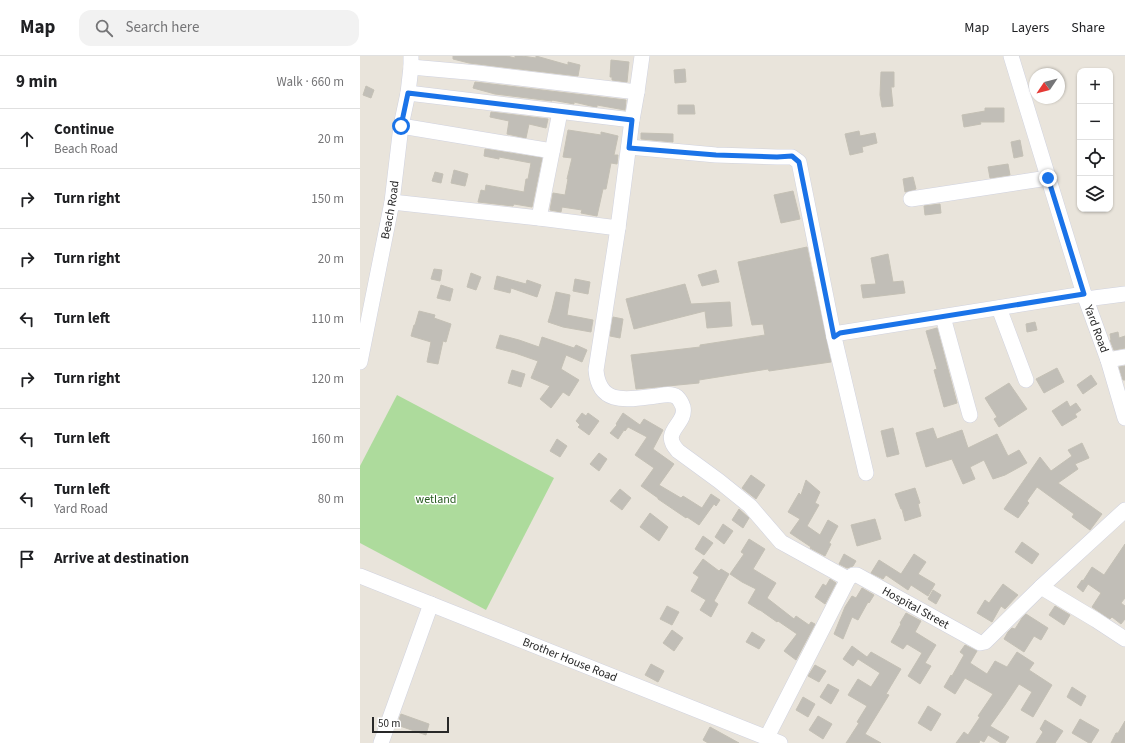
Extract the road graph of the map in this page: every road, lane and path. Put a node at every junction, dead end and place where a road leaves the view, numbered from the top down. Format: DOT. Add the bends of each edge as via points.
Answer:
graph roads {
  1 [pos="642,56"];
  2 [pos="1011,56"];
  3 [pos="411,62"];
  4 [pos="637,92"];
  5 [pos="408,93"];
  6 [pos="560,112"];
  7 [pos="632,120"];
  8 [pos="401,126"];
  9 [pos="629,148"];
  10 [pos="552,151"];
  11 [pos="1048,178"];
  12 [pos="911,199"];
  13 [pos="392,202"];
  14 [pos="539,218"];
  15 [pos="618,228"];
  16 [pos="1125,294"];
  17 [pos="1085,297"];
  18 [pos="999,308"];
  19 [pos="944,317"];
  20 [pos="834,337"];
  21 [pos="1125,357"];
  22 [pos="1108,360"];
  23 [pos="360,362"];
  24 [pos="1026,380"];
  25 [pos="970,415"];
  26 [pos="1125,418"];
  27 [pos="866,473"];
  28 [pos="1125,510"];
  29 [pos="360,576"];
  30 [pos="848,579"];
  31 [pos="1040,587"];
  32 [pos="431,604"];
  33 [pos="1125,639"];
  34 [pos="774,740"];
  35 [pos="380,743"];
  1 -- 4 [label="street"];
  2 -- 11 [label="street, Yard Road"];
  3 -- 4 [label="street" via="486,74"];
  3 -- 5 [label="street, Beach Road"];
  4 -- 7 [label="street"];
  5 -- 6 [label="street"];
  5 -- 8 [label="street, Beach Road"];
  6 -- 7 [label="street"];
  6 -- 10 [label="street"];
  7 -- 9 [label="street"];
  8 -- 10 [label="street"];
  8 -- 13 [label="street, Beach Road"];
  9 -- 15 [label="street"];
  9 -- 20 [label="street" via="716,155 792,156 799,162"];
  10 -- 14 [label="street"];
  11 -- 12 [label="street"];
  11 -- 17 [label="street, Yard Road"];
  13 -- 14 [label="street"];
  13 -- 23 [label="street, Beach Road"];
  14 -- 15 [label="street"];
  15 -- 30 [label="street" via="596,370 596,379 601,388 618,399 665,395 677,397 684,411 671,435 674,447 750,506 781,542"];
  16 -- 17 [label="street"];
  17 -- 18 [label="street"];
  17 -- 22 [label="street, Yard Road"];
  18 -- 19 [label="street"];
  18 -- 24 [label="street"];
  19 -- 20 [label="street" via="840,333"];
  19 -- 25 [label="street"];
  20 -- 27 [label="street"];
  21 -- 22 [label="street"];
  22 -- 26 [label="street, Yard Road"];
  28 -- 31 [label="street"];
  29 -- 32 [label="street, Brother House Road"];
  30 -- 31 [label="street, Hospital Street" via="857,575 980,643 985,642"];
  30 -- 34 [label="street"];
  31 -- 33 [label="street"];
  32 -- 34 [label="street, Brother House Road"];
  32 -- 35 [label="street"];
}
